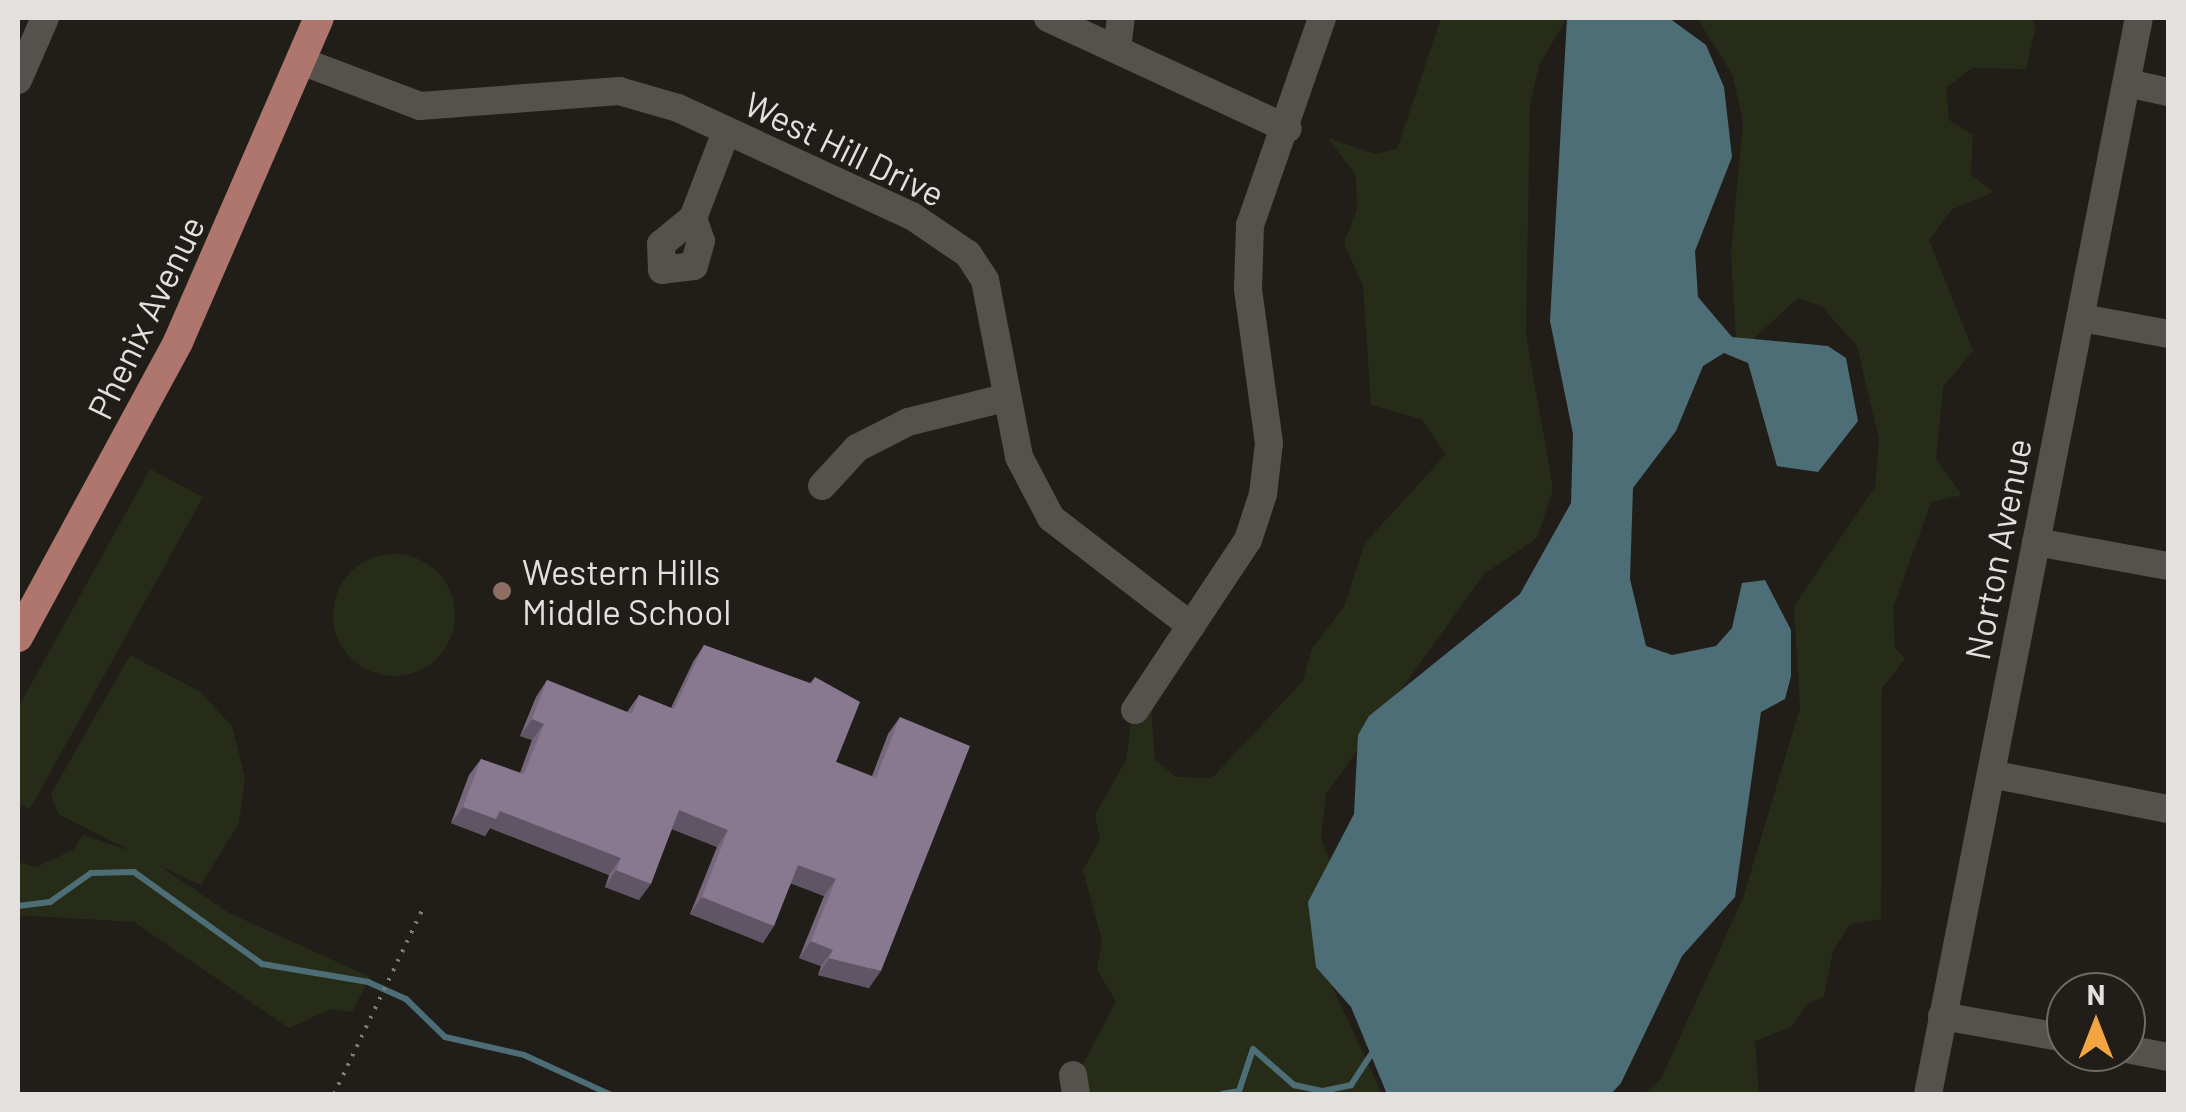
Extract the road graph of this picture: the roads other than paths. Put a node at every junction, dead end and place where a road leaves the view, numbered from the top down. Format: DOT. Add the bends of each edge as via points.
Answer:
graph roads {
  1 [pos="45,18"];
  2 [pos="319,18"];
  3 [pos="1048,18"];
  4 [pos="1121,18"];
  5 [pos="1322,18"];
  6 [pos="2139,18"];
  7 [pos="1116,49"];
  8 [pos="301,62"];
  9 [pos="18,80"];
  10 [pos="2127,84"];
  11 [pos="2168,92"];
  12 [pos="1288,129"];
  13 [pos="726,132"];
  14 [pos="692,218"];
  15 [pos="2082,318"];
  16 [pos="2168,334"];
  17 [pos="1004,398"];
  18 [pos="822,486"];
  19 [pos="2036,542"];
  20 [pos="2168,566"];
  21 [pos="1191,626"];
  22 [pos="18,637"];
  23 [pos="1135,710"];
  24 [pos="1991,774"];
  25 [pos="2168,809"];
  26 [pos="1942,1016"];
  27 [pos="2046,1034"];
  28 [pos="1928,1094"];
  1 -- 9 [label="street"];
  2 -- 8 [label="main road, Phenix Avenue"];
  3 -- 7 [label="street"];
  4 -- 7 [label="street"];
  5 -- 12 [label="street"];
  6 -- 10 [label="street, Norton Avenue"];
  7 -- 12 [label="street"];
  8 -- 13 [label="street, West Hill Drive" via="420,106 619,91"];
  8 -- 22 [label="main road, Phenix Avenue" via="178,342"];
  10 -- 11 [label="street"];
  10 -- 15 [label="street, Norton Avenue"];
  12 -- 21 [label="street" via="1250,225 1248,290 1268,443 1263,494 1248,540"];
  13 -- 14 [label="street"];
  13 -- 17 [label="street, West Hill Drive" via="912,216 968,254 1004,346"];
  15 -- 16 [label="street"];
  15 -- 19 [label="street, Norton Avenue"];
  17 -- 18 [label="street" via="908,422 857,448"];
  17 -- 21 [label="street, West Hill Drive" via="1051,518"];
  19 -- 20 [label="street"];
  19 -- 24 [label="street, Norton Avenue"];
  21 -- 23 [label="street"];
  24 -- 25 [label="street"];
  24 -- 26 [label="street, Norton Avenue"];
  26 -- 27 [label="street"];
  26 -- 28 [label="street, Norton Avenue"];
}
